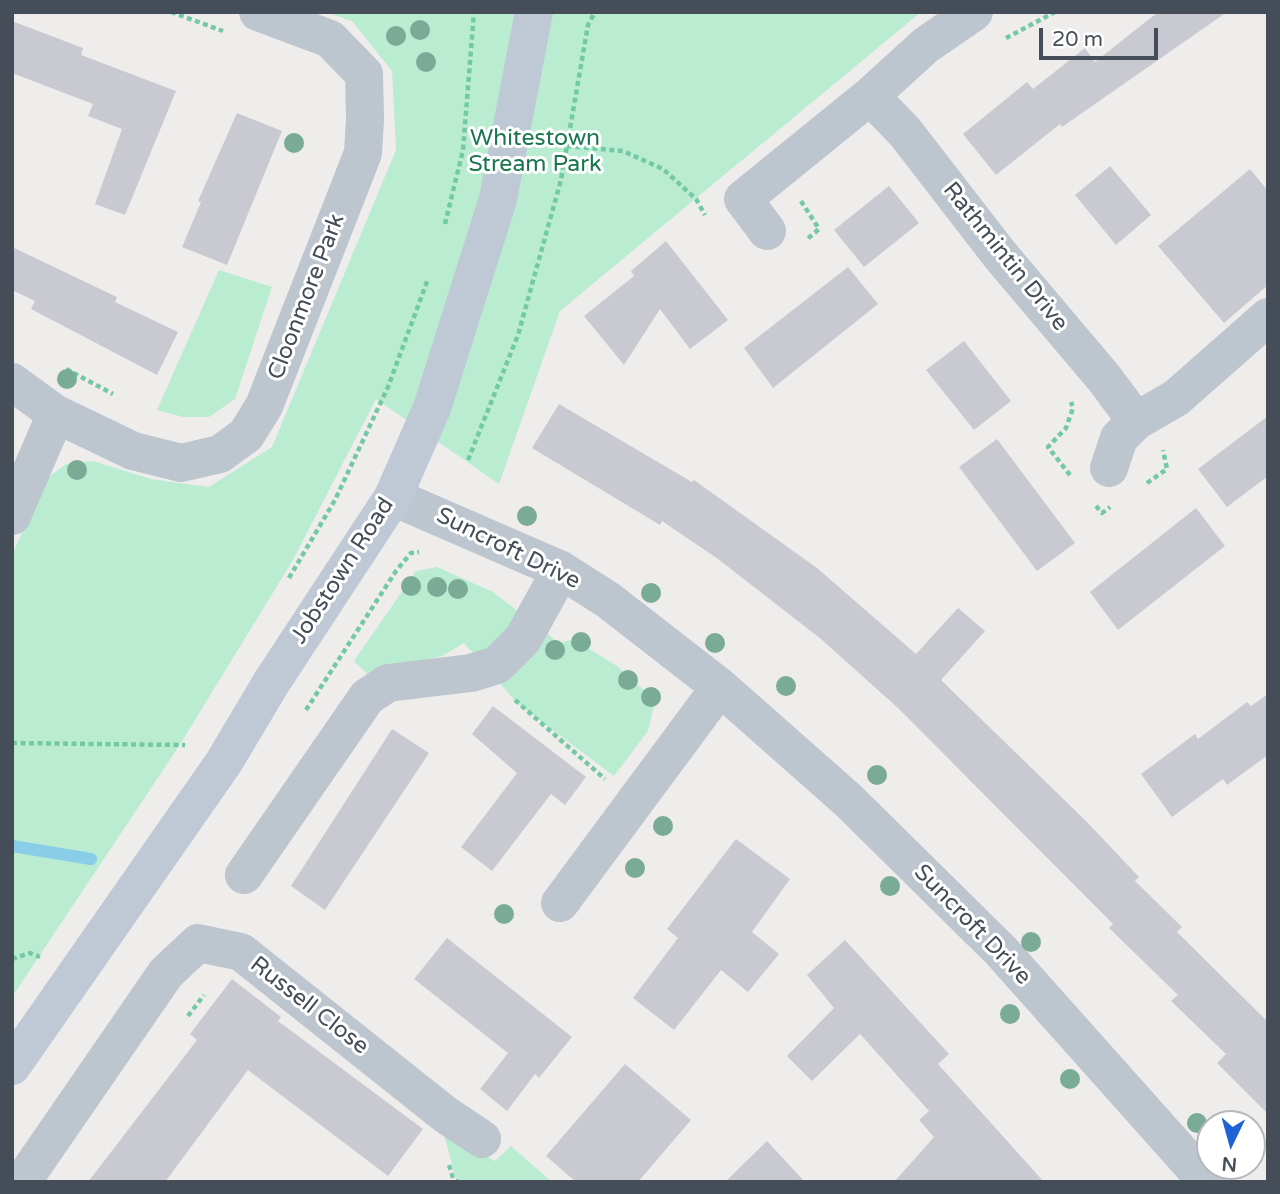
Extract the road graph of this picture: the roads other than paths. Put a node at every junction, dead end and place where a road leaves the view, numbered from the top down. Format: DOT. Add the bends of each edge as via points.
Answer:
graph roads {
  1 [pos="534,12"];
  2 [pos="974,12"];
  3 [pos="244,23"];
  4 [pos="870,96"];
  5 [pos="782,240"];
  6 [pos="1268,317"];
  7 [pos="12,383"];
  8 [pos="57,414"];
  9 [pos="1148,431"];
  10 [pos="1102,484"];
  11 [pos="393,497"];
  12 [pos="12,516"];
  13 [pos="561,570"];
  14 [pos="720,687"];
  15 [pos="244,875"];
  16 [pos="561,903"];
  17 [pos="12,1066"];
  18 [pos="482,1139"];
  19 [pos="22,1182"];
  20 [pos="1207,1182"];
  1 -- 11 [label="street, Jobstown Road" via="498,199 432,408"];
  2 -- 4 [label="street" via="926,45"];
  3 -- 8 [label="street, Cloonmore Park" via="330,39 363,75 363,153 264,406 246,435 220,454 181,463 133,451"];
  4 -- 5 [label="street" via="744,199"];
  4 -- 9 [label="street, Rathmintin Drive" via="905,132 1000,255"];
  6 -- 9 [label="street" via="1176,398"];
  7 -- 8 [label="street, Cloonmore Park"];
  8 -- 12 [label="street"];
  9 -- 10 [label="street" via="1119,438"];
  11 -- 13 [label="street, Suncroft Drive"];
  11 -- 17 [label="street, Jobstown Road" via="224,762"];
  13 -- 14 [label="street, Suncroft Drive"];
  13 -- 15 [label="street" via="523,639 497,665 471,673 388,683 367,697"];
  14 -- 16 [label="street"];
  14 -- 20 [label="street, Suncroft Drive" via="849,802 1001,951"];
  18 -- 19 [label="street, Russell Close" via="241,951 198,943 166,973"];
}
